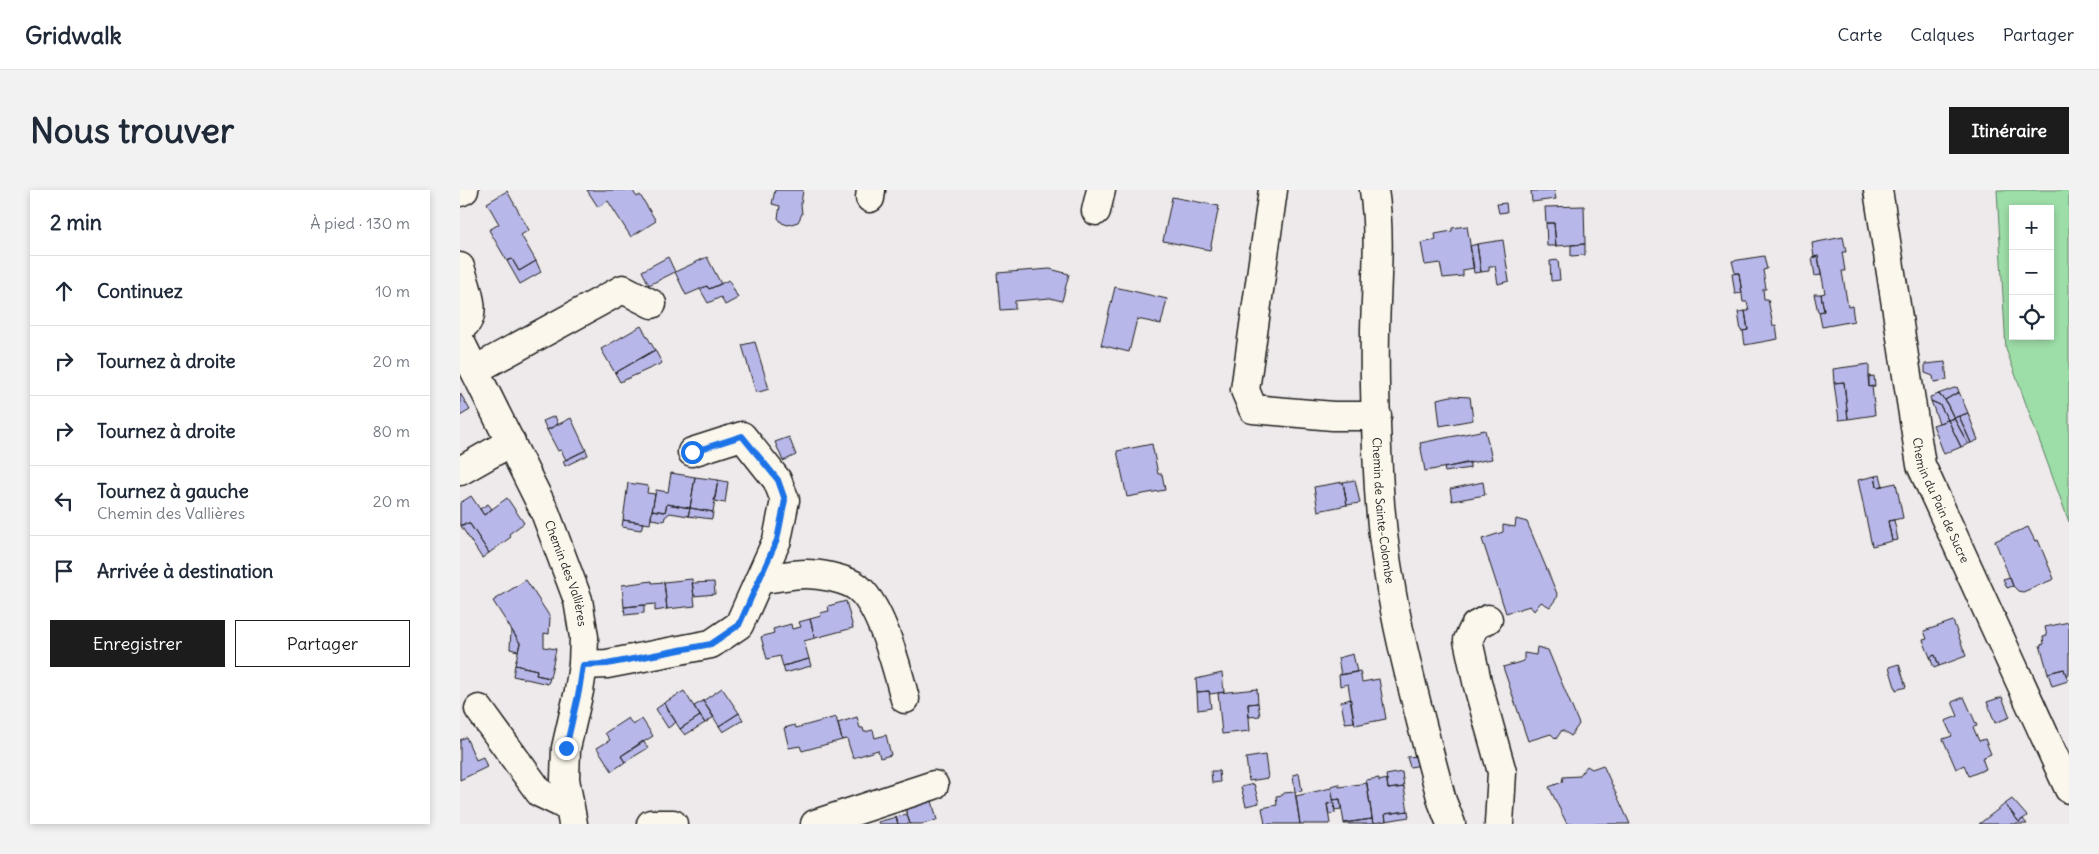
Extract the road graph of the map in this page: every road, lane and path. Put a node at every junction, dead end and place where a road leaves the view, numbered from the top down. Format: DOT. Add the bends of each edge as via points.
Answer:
graph roads {
  1 [pos="464,190"];
  2 [pos="1273,190"];
  3 [pos="1374,190"];
  4 [pos="1878,190"];
  5 [pos="460,192"];
  6 [pos="460,267"];
  7 [pos="652,304"];
  8 [pos="460,327"];
  9 [pos="460,341"];
  10 [pos="475,370"];
  11 [pos="1377,416"];
  12 [pos="511,442"];
  13 [pos="692,452"];
  14 [pos="460,471"];
  15 [pos="760,579"];
  16 [pos="1488,619"];
  17 [pos="583,665"];
  18 [pos="905,699"];
  19 [pos="479,709"];
  20 [pos="934,785"];
  21 [pos="2069,789"];
  22 [pos="571,816"];
  23 [pos="651,824"];
  24 [pos="673,824"];
  25 [pos="815,824"];
  26 [pos="1451,824"];
  27 [pos="1499,824"];
  1 -- 5 [label="street"];
  2 -- 11 [label="street" via="1245,390 1253,409"];
  3 -- 11 [label="street, Chemin de Sainte-Colombe"];
  4 -- 21 [label="street, Chemin du Pain de Sucre" via="1921,465"];
  6 -- 8 [label="street" via="470,305 470,318 466,325"];
  7 -- 10 [label="street" via="623,289"];
  9 -- 10 [label="street, Chemin des Vallières"];
  10 -- 12 [label="street, Chemin des Vallières"];
  11 -- 26 [label="street, Chemin de Sainte-Colombe" via="1379,491 1397,628 1442,801"];
  12 -- 14 [label="street"];
  12 -- 17 [label="street, Chemin des Vallières" via="545,512 578,600 584,637"];
  13 -- 15 [label="street" via="742,436 778,480 785,500 777,540"];
  15 -- 17 [label="street" via="739,625 711,644 607,664"];
  15 -- 18 [label="street" via="806,574 839,579 855,586 870,601 892,650"];
  16 -- 27 [label="street" via="1475,626 1468,640 1502,772"];
  17 -- 22 [label="street, Chemin des Vallières" via="566,748 565,779"];
  19 -- 22 [label="street" via="540,793"];
  20 -- 25 [label="street"];
  23 -- 24 [label="street"];
}
